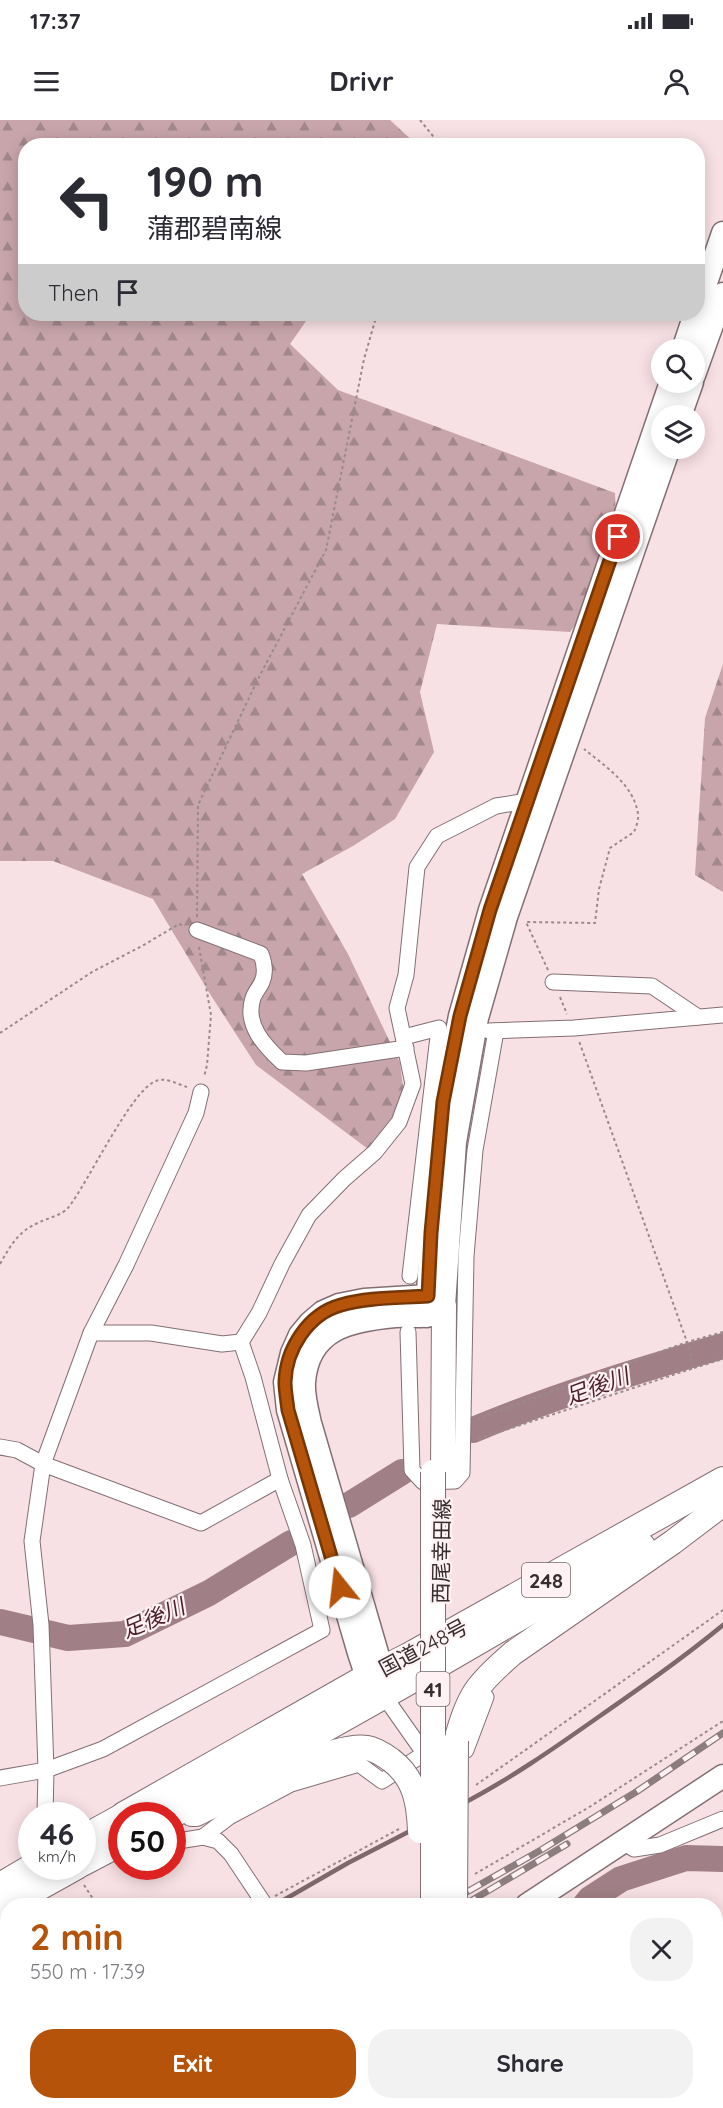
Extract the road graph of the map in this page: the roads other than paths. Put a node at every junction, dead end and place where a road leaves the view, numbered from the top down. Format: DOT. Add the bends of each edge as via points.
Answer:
graph roads {
  1 [pos="723,232"];
  2 [pos="705,285"];
  3 [pos="723,294"];
  4 [pos="693,321"];
  5 [pos="687,339"];
  6 [pos="705,344"];
  7 [pos="667,393"];
  8 [pos="665,459"];
  9 [pos="527,801"];
  10 [pos="197,930"];
  11 [pos="553,982"];
  12 [pos="723,1015"];
  13 [pos="698,1017"];
  14 [pos="405,1042"];
  15 [pos="201,1092"];
  16 [pos="410,1276"];
  17 [pos="433,1306"];
  18 [pos="408,1332"];
  19 [pos="91,1333"];
  20 [pos="241,1342"];
  21 [pos="0,1447"];
  22 [pos="43,1464"];
  23 [pos="438,1472"];
  24 [pos="280,1479"];
  25 [pos="723,1480"];
  26 [pos="723,1499"];
  27 [pos="723,1504"];
  28 [pos="378,1681"];
  29 [pos="486,1697"];
  30 [pos="425,1753"];
  31 [pos="46,1770"];
  32 [pos="723,1776"];
  33 [pos="0,1778"];
  34 [pos="450,1800"];
  35 [pos="45,1802"];
  36 [pos="149,1802"];
  37 [pos="186,1807"];
  38 [pos="186,1814"];
  39 [pos="723,1819"];
  40 [pos="203,1837"];
  41 [pos="186,1840"];
  42 [pos="623,1842"];
  43 [pos="18,1875"];
  44 [pos="53,1880"];
  45 [pos="0,1886"];
  46 [pos="20,1898"];
  47 [pos="260,1898"];
  48 [pos="421,1898"];
  49 [pos="433,1898"];
  50 [pos="440,1898"];
  51 [pos="455,1898"];
  52 [pos="550,1898"];
  1 -- 2 [label="main road"];
  3 -- 6 [label="main road"];
  4 -- 5 [label="main road"];
  7 -- 9 [label="main road"];
  8 -- 17 [label="main road" via="506,917 477,1018 455,1142"];
  9 -- 14 [label="street" via="496,806 437,836 417,867 406,975 397,1008"];
  9 -- 17 [label="main road" via="460,1016 445,1091 431,1233"];
  10 -- 14 [label="street" via="261,954 263,980 253,998 251,1022 265,1046 282,1062 306,1063"];
  11 -- 13 [label="street" via="652,986"];
  12 -- 13 [label="street"];
  13 -- 18 [label="street" via="492,1031 466,1256 462,1473 455,1481 423,1482 412,1470"];
  14 -- 16 [label="street" via="439,1028"];
  14 -- 20 [label="street" via="413,1084 399,1122 375,1152 309,1215"];
  15 -- 19 [label="street" via="187,1133"];
  17 -- 23 [label="main road, 西尾幸田線 / 41"];
  17 -- 28 [label="main road" via="364,1300 324,1312 300,1335 285,1382 288,1410"];
  19 -- 20 [label="street" via="152,1332 222,1344"];
  19 -- 22 [label="street"];
  20 -- 24 [label="street"];
  21 -- 22 [label="street" via="17,1450"];
  22 -- 24 [label="street" via="201,1523"];
  22 -- 31 [label="street" via="32,1541 41,1625"];
  23 -- 49 [label="main road, 西尾幸田線 / 41, bridge"];
  23 -- 50 [label="main road, 西尾幸田線 / 41"];
  24 -- 31 [label="street" via="303,1545 322,1630 103,1749"];
  25 -- 28 [label="highway, 国道248号 / 248"];
  26 -- 28 [label="highway, 国道248号 / 248"];
  27 -- 51 [label="main road, 41, bridge" via="513,1653 475,1690 464,1710 456,1741"];
  28 -- 30 [label="street"];
  28 -- 36 [label="highway, 国道248号 / 248"];
  28 -- 37 [label="highway, 国道248号 / 248"];
  29 -- 30 [label="street" via="466,1750"];
  30 -- 34 [label="street"];
  30 -- 40 [label="street" via="382,1781 358,1764 291,1784 229,1817"];
  31 -- 33 [label="street"];
  31 -- 35 [label="street"];
  32 -- 42 [label="main road"];
  38 -- 48 [label="main road, bridge" via="196,1814 330,1752 367,1748 391,1760 410,1779 419,1804"];
  39 -- 42 [label="street" via="660,1845 634,1849"];
  40 -- 41 [label="street"];
  40 -- 47 [label="street" via="219,1841"];
  42 -- 52 [label="main road"];
  43 -- 45 [label="highway"];
  44 -- 46 [label="highway"];
}
